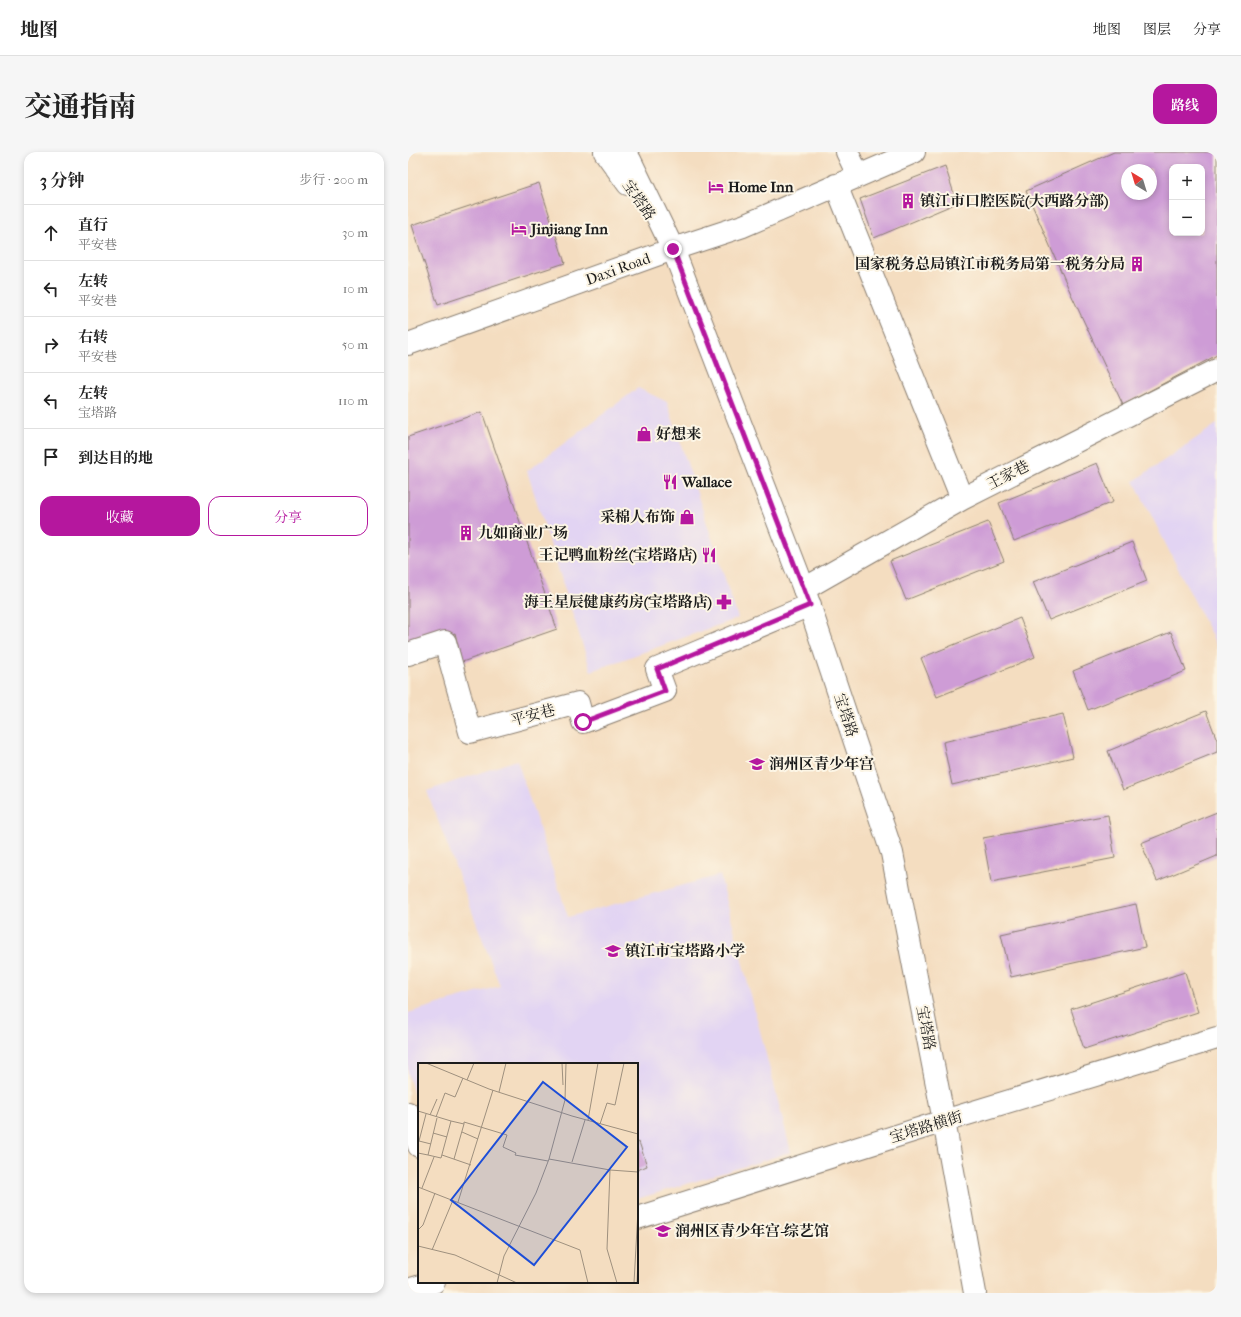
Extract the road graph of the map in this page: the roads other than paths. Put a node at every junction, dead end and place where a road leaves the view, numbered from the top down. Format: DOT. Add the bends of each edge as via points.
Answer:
graph roads {
  1 [pos="605,152"];
  2 [pos="624,152"];
  3 [pos="847,152"];
  4 [pos="914,152"];
  5 [pos="858,175"];
  6 [pos="836,185"];
  7 [pos="673,249"];
  8 [pos="408,344"];
  9 [pos="1217,370"];
  10 [pos="962,499"];
  11 [pos="807,597"];
  12 [pos="408,654"];
  13 [pos="1217,1038"];
  14 [pos="408,1113"];
  15 [pos="944,1121"];
  16 [pos="418,1143"];
  17 [pos="638,1218"];
  18 [pos="975,1293"];
  1 -- 7 [label="main road, 宝塔路"];
  2 -- 7 [label="main road, 宝塔路"];
  3 -- 5 [label="main road"];
  4 -- 5 [label="main road, Daxi Road"];
  5 -- 6 [label="main road, Daxi Road"];
  6 -- 7 [label="main road, Daxi Road" via="743,226"];
  6 -- 10 [label="main road"];
  7 -- 8 [label="main road, Daxi Road"];
  7 -- 11 [label="main road, 宝塔路"];
  9 -- 10 [label="main road, 王家巷"];
  10 -- 11 [label="main road, 王家巷"];
  11 -- 12 [label="main road, 平安巷" via="657,669 665,691 583,722 578,703 470,732 445,642"];
  11 -- 15 [label="main road, 宝塔路" via="892,853"];
  13 -- 15 [label="main road, 宝塔路横街"];
  14 -- 16 [label="main road"];
  15 -- 17 [label="main road, 宝塔路横街"];
  15 -- 18 [label="main road, 宝塔路"];
}
